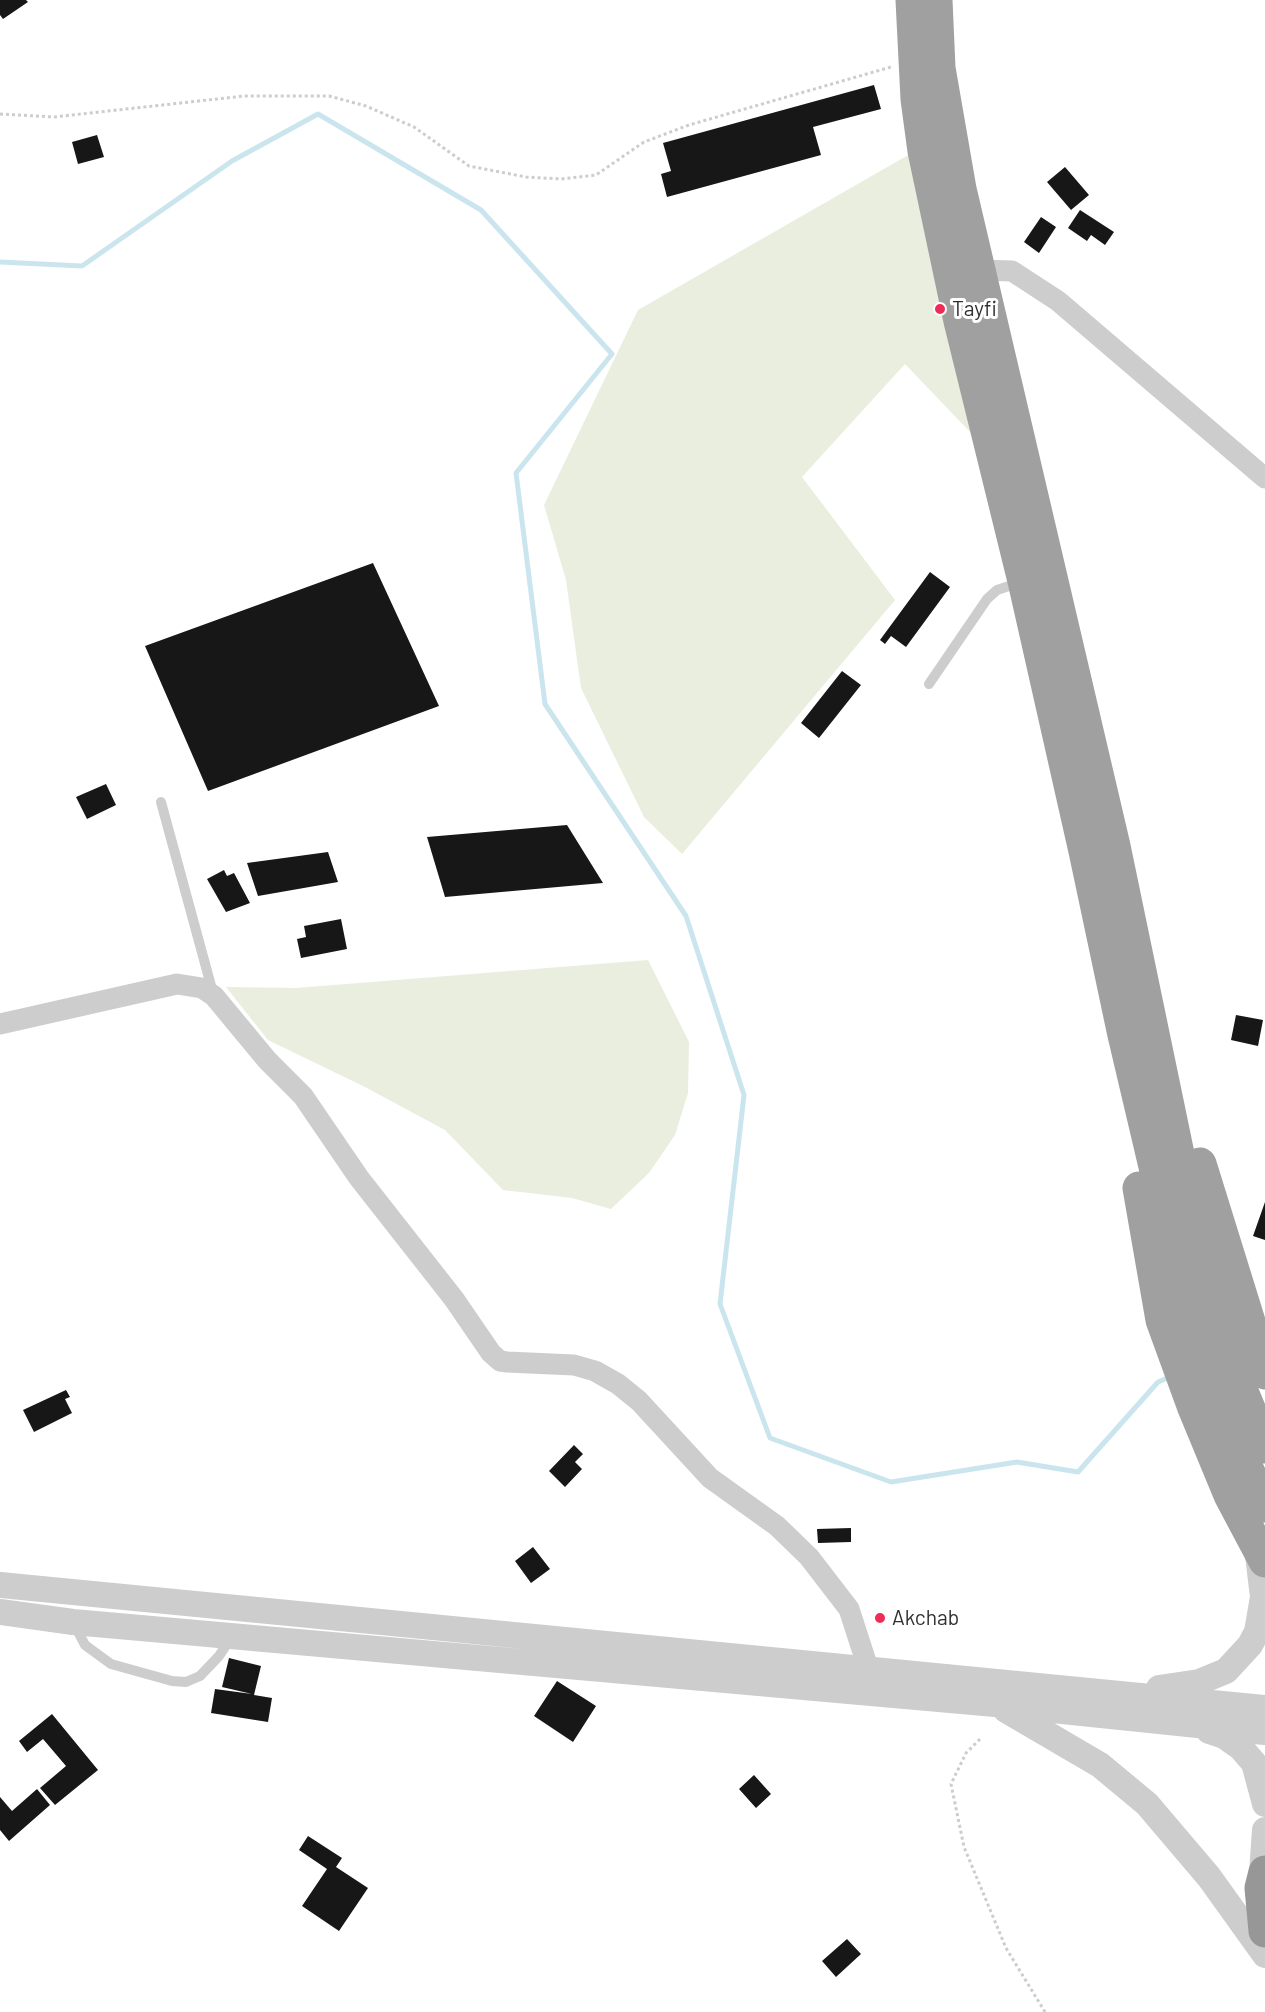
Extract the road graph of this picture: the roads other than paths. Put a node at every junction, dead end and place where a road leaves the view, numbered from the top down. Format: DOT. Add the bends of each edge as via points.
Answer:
graph roads {
  1 [pos="912,0"];
  2 [pos="936,0"];
  3 [pos="978,270"];
  4 [pos="1265,478"];
  5 [pos="1024,581"];
  6 [pos="929,684"];
  7 [pos="162,802"];
  8 [pos="214,996"];
  9 [pos="0,1024"];
  10 [pos="1202,1303"];
  11 [pos="1265,1373"];
  12 [pos="1265,1447"];
  13 [pos="1265,1506"];
  14 [pos="1261,1554"];
  15 [pos="0,1585"];
  16 [pos="0,1612"];
  17 [pos="73,1622"];
  18 [pos="233,1635"];
  19 [pos="869,1671"];
  20 [pos="1103,1692"];
  21 [pos="995,1704"];
  22 [pos="1265,1708"];
  23 [pos="1183,1723"];
  24 [pos="1265,1732"];
  25 [pos="1265,1804"];
  26 [pos="1265,1830"];
  27 [pos="1263,1880"];
  28 [pos="1265,1931"];
  29 [pos="1265,1956"];
  1 -- 5 [label="highway" via="924,151 960,321"];
  2 -- 3 [label="highway" via="942,90"];
  3 -- 4 [label="street" via="1012,271 1058,302"];
  3 -- 10 [label="highway" via="1071,655 1183,1178"];
  5 -- 6 [label="lane" via="997,590 987,599"];
  5 -- 10 [label="highway" via="1173,1243"];
  7 -- 8 [label="lane"];
  8 -- 9 [label="street" via="192,984 177,984"];
  8 -- 19 [label="street" via="303,1096 359,1178 491,1353 500,1361 574,1365 595,1371 639,1401 710,1478 777,1526 809,1557 849,1609"];
  10 -- 11 [label="highway"];
  10 -- 12 [label="highway"];
  10 -- 13 [label="highway" via="1235,1444"];
  10 -- 14 [label="highway" via="1194,1408 1230,1495"];
  14 -- 20 [label="street" via="1262,1610 1257,1632 1243,1656 1226,1671 1174,1687"];
  15 -- 19 [label="street"];
  16 -- 17 [label="street"];
  17 -- 18 [label="street"];
  17 -- 18 [label="lane" via="85,1645 111,1664 172,1681 186,1682 200,1676"];
  18 -- 21 [label="street"];
  19 -- 20 [label="street"];
  20 -- 22 [label="street"];
  21 -- 23 [label="street"];
  21 -- 29 [label="street" via="1081,1752 1147,1804 1209,1877"];
  23 -- 24 [label="street"];
  23 -- 25 [label="street" via="1224,1737 1241,1748 1254,1763"];
  26 -- 27 [label="street"];
  27 -- 28 [label="highway"];
}
